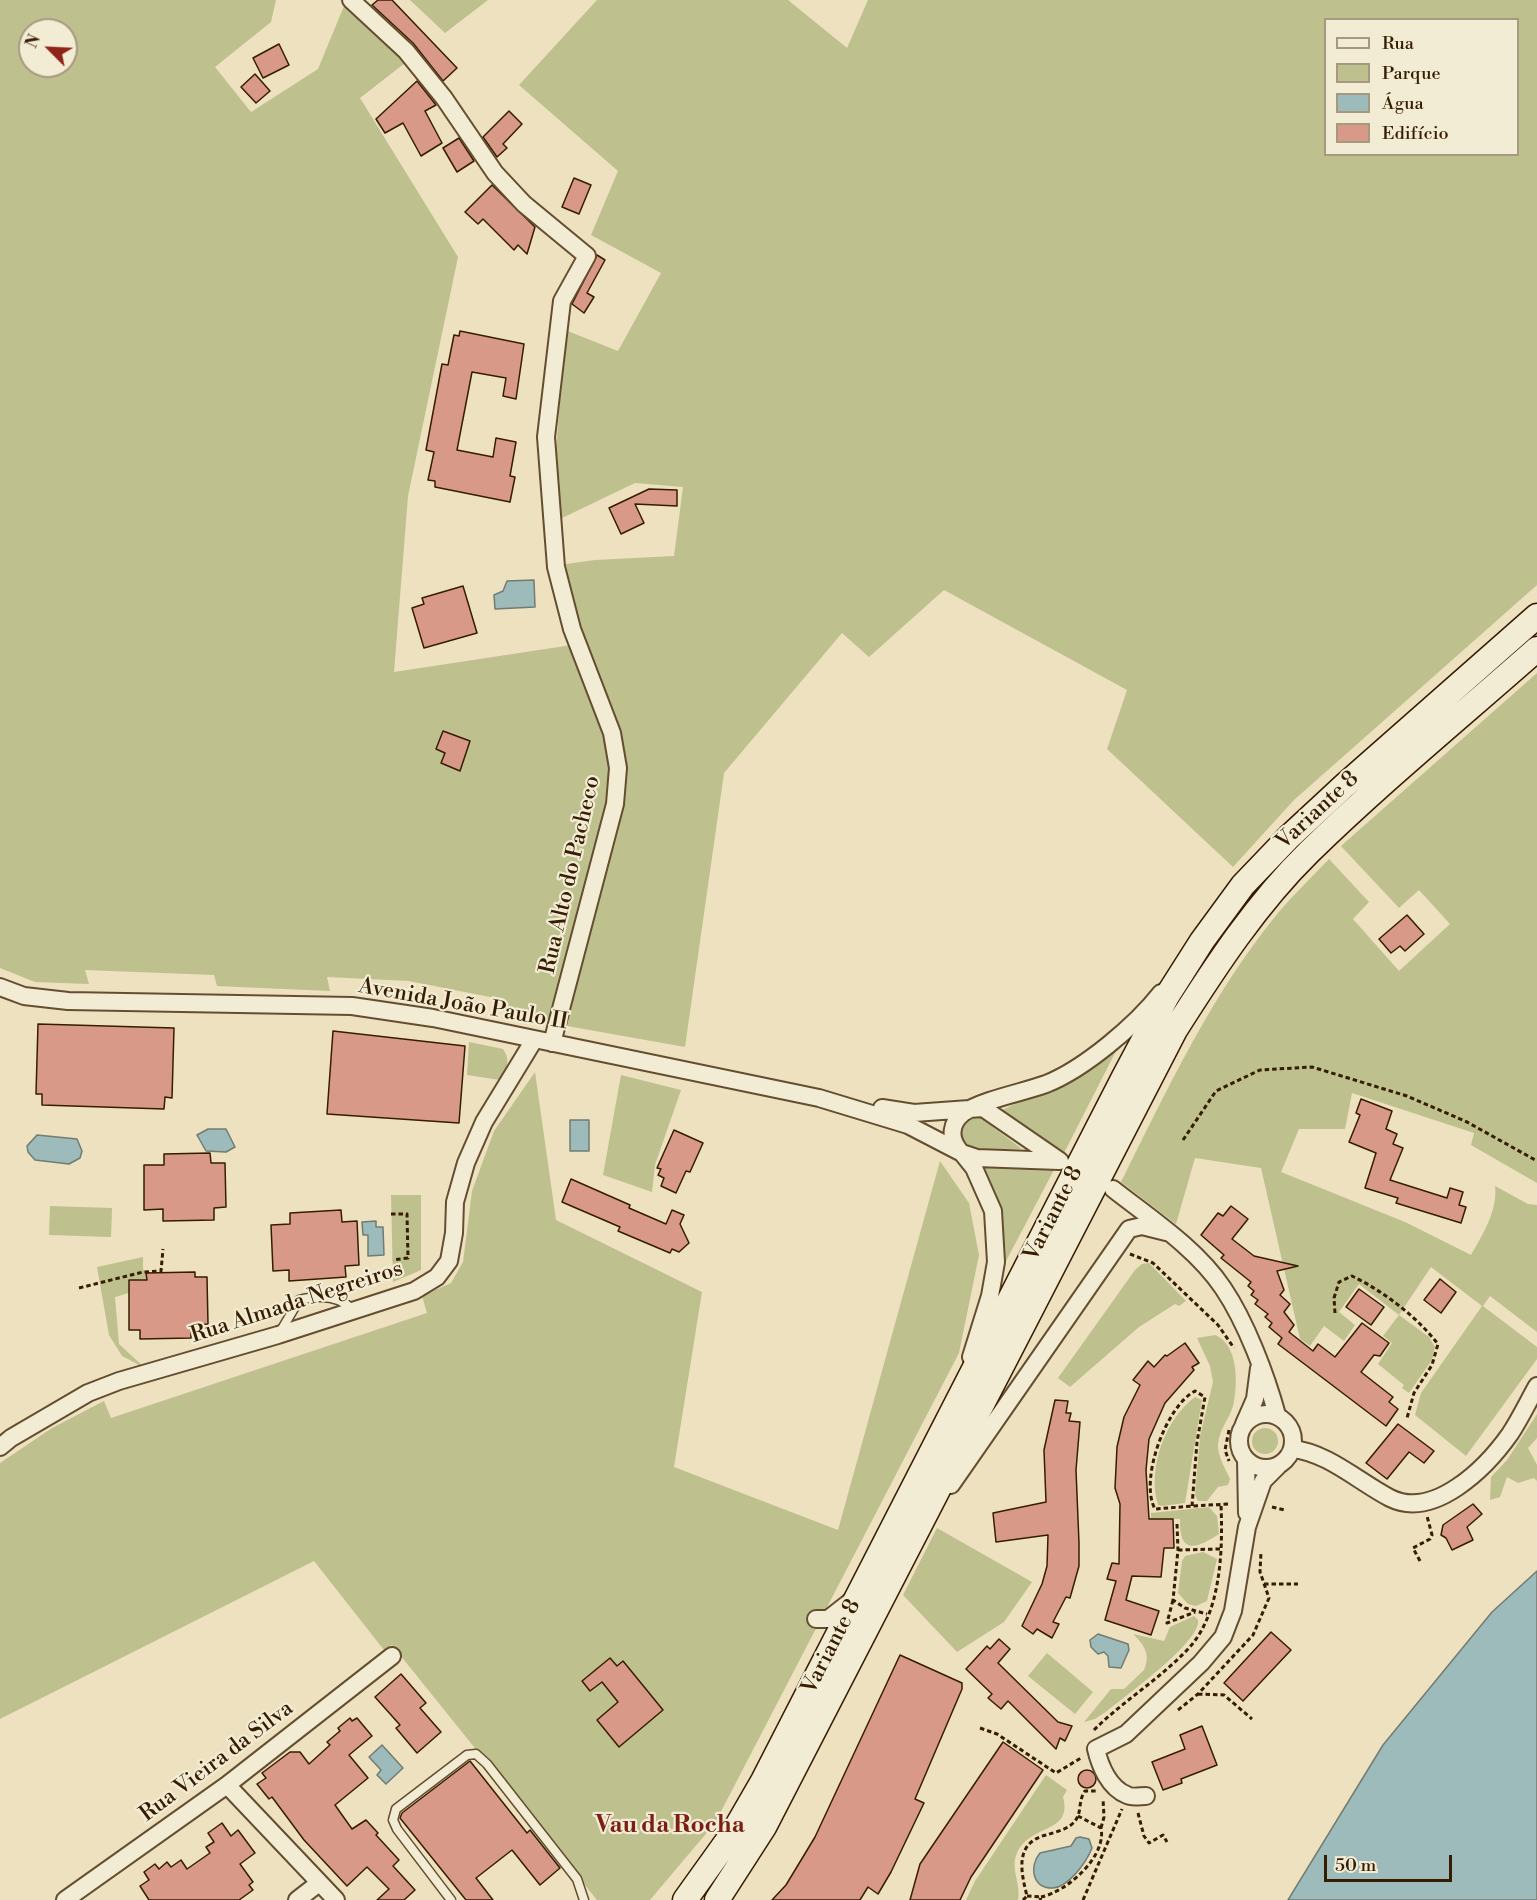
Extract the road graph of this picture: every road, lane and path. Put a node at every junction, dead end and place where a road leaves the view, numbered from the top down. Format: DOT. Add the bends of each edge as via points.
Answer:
graph roads {
  1 [pos="351,0"];
  2 [pos="1537,616"];
  3 [pos="1537,649"];
  4 [pos="1202,941"];
  5 [pos="0,987"];
  6 [pos="534,1040"];
  7 [pos="552,1043"];
  8 [pos="842,1104"];
  9 [pos="972,1108"];
  10 [pos="1183,1140"];
  11 [pos="960,1152"];
  12 [pos="1537,1161"];
  13 [pos="391,1214"];
  14 [pos="1166,1232"];
  15 [pos="1122,1245"];
  16 [pos="164,1249"];
  17 [pos="393,1260"];
  18 [pos="79,1288"];
  19 [pos="353,1311"];
  20 [pos="1335,1313"];
  21 [pos="278,1335"];
  22 [pos="1236,1352"];
  23 [pos="1259,1368"];
  24 [pos="1537,1386"];
  25 [pos="1277,1415"];
  26 [pos="1407,1418"];
  27 [pos="1237,1426"];
  28 [pos="0,1448"];
  29 [pos="1292,1449"];
  30 [pos="930,1455"];
  31 [pos="1239,1464"];
  32 [pos="1278,1466"];
  33 [pos="1238,1503"];
  34 [pos="1221,1504"];
  35 [pos="1192,1506"];
  36 [pos="1264,1506"];
  37 [pos="1284,1509"];
  38 [pos="1427,1516"];
  39 [pos="1177,1524"];
  40 [pos="1247,1527"];
  41 [pos="914,1538"];
  42 [pos="1220,1549"];
  43 [pos="1178,1550"];
  44 [pos="1420,1561"];
  45 [pos="1264,1584"];
  46 [pos="1298,1584"];
  47 [pos="1173,1600"];
  48 [pos="1196,1611"];
  49 [pos="1208,1614"];
  50 [pos="392,1656"];
  51 [pos="1198,1694"];
  52 [pos="1252,1719"];
  53 [pos="980,1728"];
  54 [pos="1096,1749"];
  55 [pos="227,1785"];
  56 [pos="1146,1796"];
  57 [pos="1116,1807"];
  58 [pos="1078,1816"];
  59 [pos="1142,1827"];
  60 [pos="1101,1828"];
  61 [pos="1167,1842"];
  62 [pos="319,1883"];
  63 [pos="1027,1896"];
  64 [pos="1041,1899"];
  65 [pos="65,1900"];
  66 [pos="297,1900"];
  67 [pos="336,1900"];
  68 [pos="451,1900"];
  69 [pos="584,1900"];
  70 [pos="685,1900"];
  71 [pos="717,1900"];
  72 [pos="1023,1900"];
  73 [pos="1083,1900"];
  1 -- 7 [label="street, Rua Alto do Pacheco" via="406,51 450,106 495,173 524,204 587,256 562,301 546,437 549,498 556,567 572,629 612,733 618,768 615,804"];
  2 -- 4 [label="main road, Variante 8" via="1289,837 1243,885"];
  3 -- 41 [label="main road, Variante 8" via="1308,853 1256,912 1213,970 1175,1030"];
  4 -- 9 [label="street" via="1158,997 1098,1053 1049,1082"];
  4 -- 30 [label="main road, Variante 8" via="1161,1006"];
  5 -- 6 [label="street, Avenida João Paulo II" via="24,996 68,1001 352,1006 433,1018"];
  6 -- 7 [label="street, Avenida João Paulo II"];
  6 -- 19 [label="street, Rua Almada Negreiros" via="484,1122 466,1163 455,1202 449,1261 437,1277 414,1291"];
  7 -- 8 [label="street, Avenida João Paulo II"];
  8 -- 9 [label="street" via="914,1113"];
  8 -- 11 [label="street" via="908,1125"];
  9 -- 11 [label="street" via="954,1125 952,1135"];
  9 -- 11 [label="street" via="989,1111 1060,1161 977,1158"];
  10 -- 12 [label="path" via="1216,1091 1260,1070 1312,1067 1407,1096 1467,1122"];
  11 -- 30 [label="street" via="974,1168 993,1211 996,1262 970,1362"];
  13 -- 17 [label="path" via="407,1214 408,1228 408,1258"];
  14 -- 15 [label="street" via="1142,1226 1129,1229"];
  14 -- 15 [label="street" via="1113,1189 1127,1212"];
  14 -- 23 [label="street" via="1221,1286 1243,1322"];
  15 -- 22 [label="path" via="1135,1258 1143,1257 1153,1263 1218,1325"];
  15 -- 41 [label="street"];
  16 -- 18 [label="path" via="161,1271"];
  19 -- 21 [label="street, Rua Almada Negreiros"];
  19 -- 21 [label="lane" via="345,1301 336,1298 299,1300"];
  20 -- 26 [label="path" via="1339,1282 1352,1276 1423,1325 1438,1344 1432,1365 1414,1393"];
  21 -- 28 [label="street, Rua Almada Negreiros" via="88,1393"];
  23 -- 25 [label="street"];
  23 -- 27 [label="street" via="1255,1399"];
  24 -- 29 [label="street" via="1510,1434 1487,1461 1458,1486 1424,1503 1410,1505 1392,1499 1312,1454"];
  25 -- 27 [label="street" via="1256,1415"];
  25 -- 29 [label="street" via="1293,1432"];
  27 -- 31 [label="street"];
  27 -- 31 [label="path" via="1225,1440 1225,1450"];
  29 -- 32 [label="street"];
  30 -- 70 [label="main road, Variante 8" via="733,1833"];
  31 -- 32 [label="street"];
  31 -- 40 [label="street"];
  32 -- 40 [label="street" via="1263,1481"];
  33 -- 34 [label="path"];
  34 -- 35 [label="path"];
  34 -- 42 [label="path"];
  35 -- 35 [label="path" via="1155,1509 1151,1502 1151,1474 1167,1425 1188,1394 1195,1391 1205,1397"];
  36 -- 37 [label="path"];
  38 -- 44 [label="path" via="1432,1535 1413,1548"];
  39 -- 43 [label="path"];
  40 -- 54 [label="street" via="1233,1611 1223,1637 1126,1734"];
  41 -- 71 [label="main road, Variante 8" via="764,1827"];
  42 -- 43 [label="path"];
  42 -- 49 [label="path"];
  43 -- 47 [label="path"];
  45 -- 46 [label="path"];
  47 -- 48 [label="path"];
  47 -- 48 [label="path" via="1167,1623"];
  48 -- 49 [label="path"];
  49 -- 54 [label="path" via="1188,1649 1090,1735"];
  50 -- 55 [label="street, Rua Vieira da Silva"];
  51 -- 52 [label="path" via="1224,1695"];
  53 -- 54 [label="path" via="998,1734 1056,1773"];
  54 -- 56 [label="street" via="1100,1768 1123,1793"];
  55 -- 62 [label="street"];
  55 -- 65 [label="street, Rua Vieira da Silva"];
  57 -- 73 [label="path" via="1121,1812"];
  58 -- 60 [label="path"];
  58 -- 60 [label="path" via="1085,1791 1104,1791"];
  58 -- 63 [label="path" via="1074,1823 1030,1844 1022,1855 1020,1868"];
  59 -- 61 [label="path" via="1149,1843 1163,1835"];
  60 -- 64 [label="path" via="1103,1835 1090,1865 1055,1894"];
  62 -- 66 [label="street"];
  62 -- 67 [label="street"];
  63 -- 64 [label="path"];
  63 -- 72 [label="path"];
  68 -- 69 [label="lane" via="393,1820 396,1809 467,1755 476,1754 577,1879"];
}
